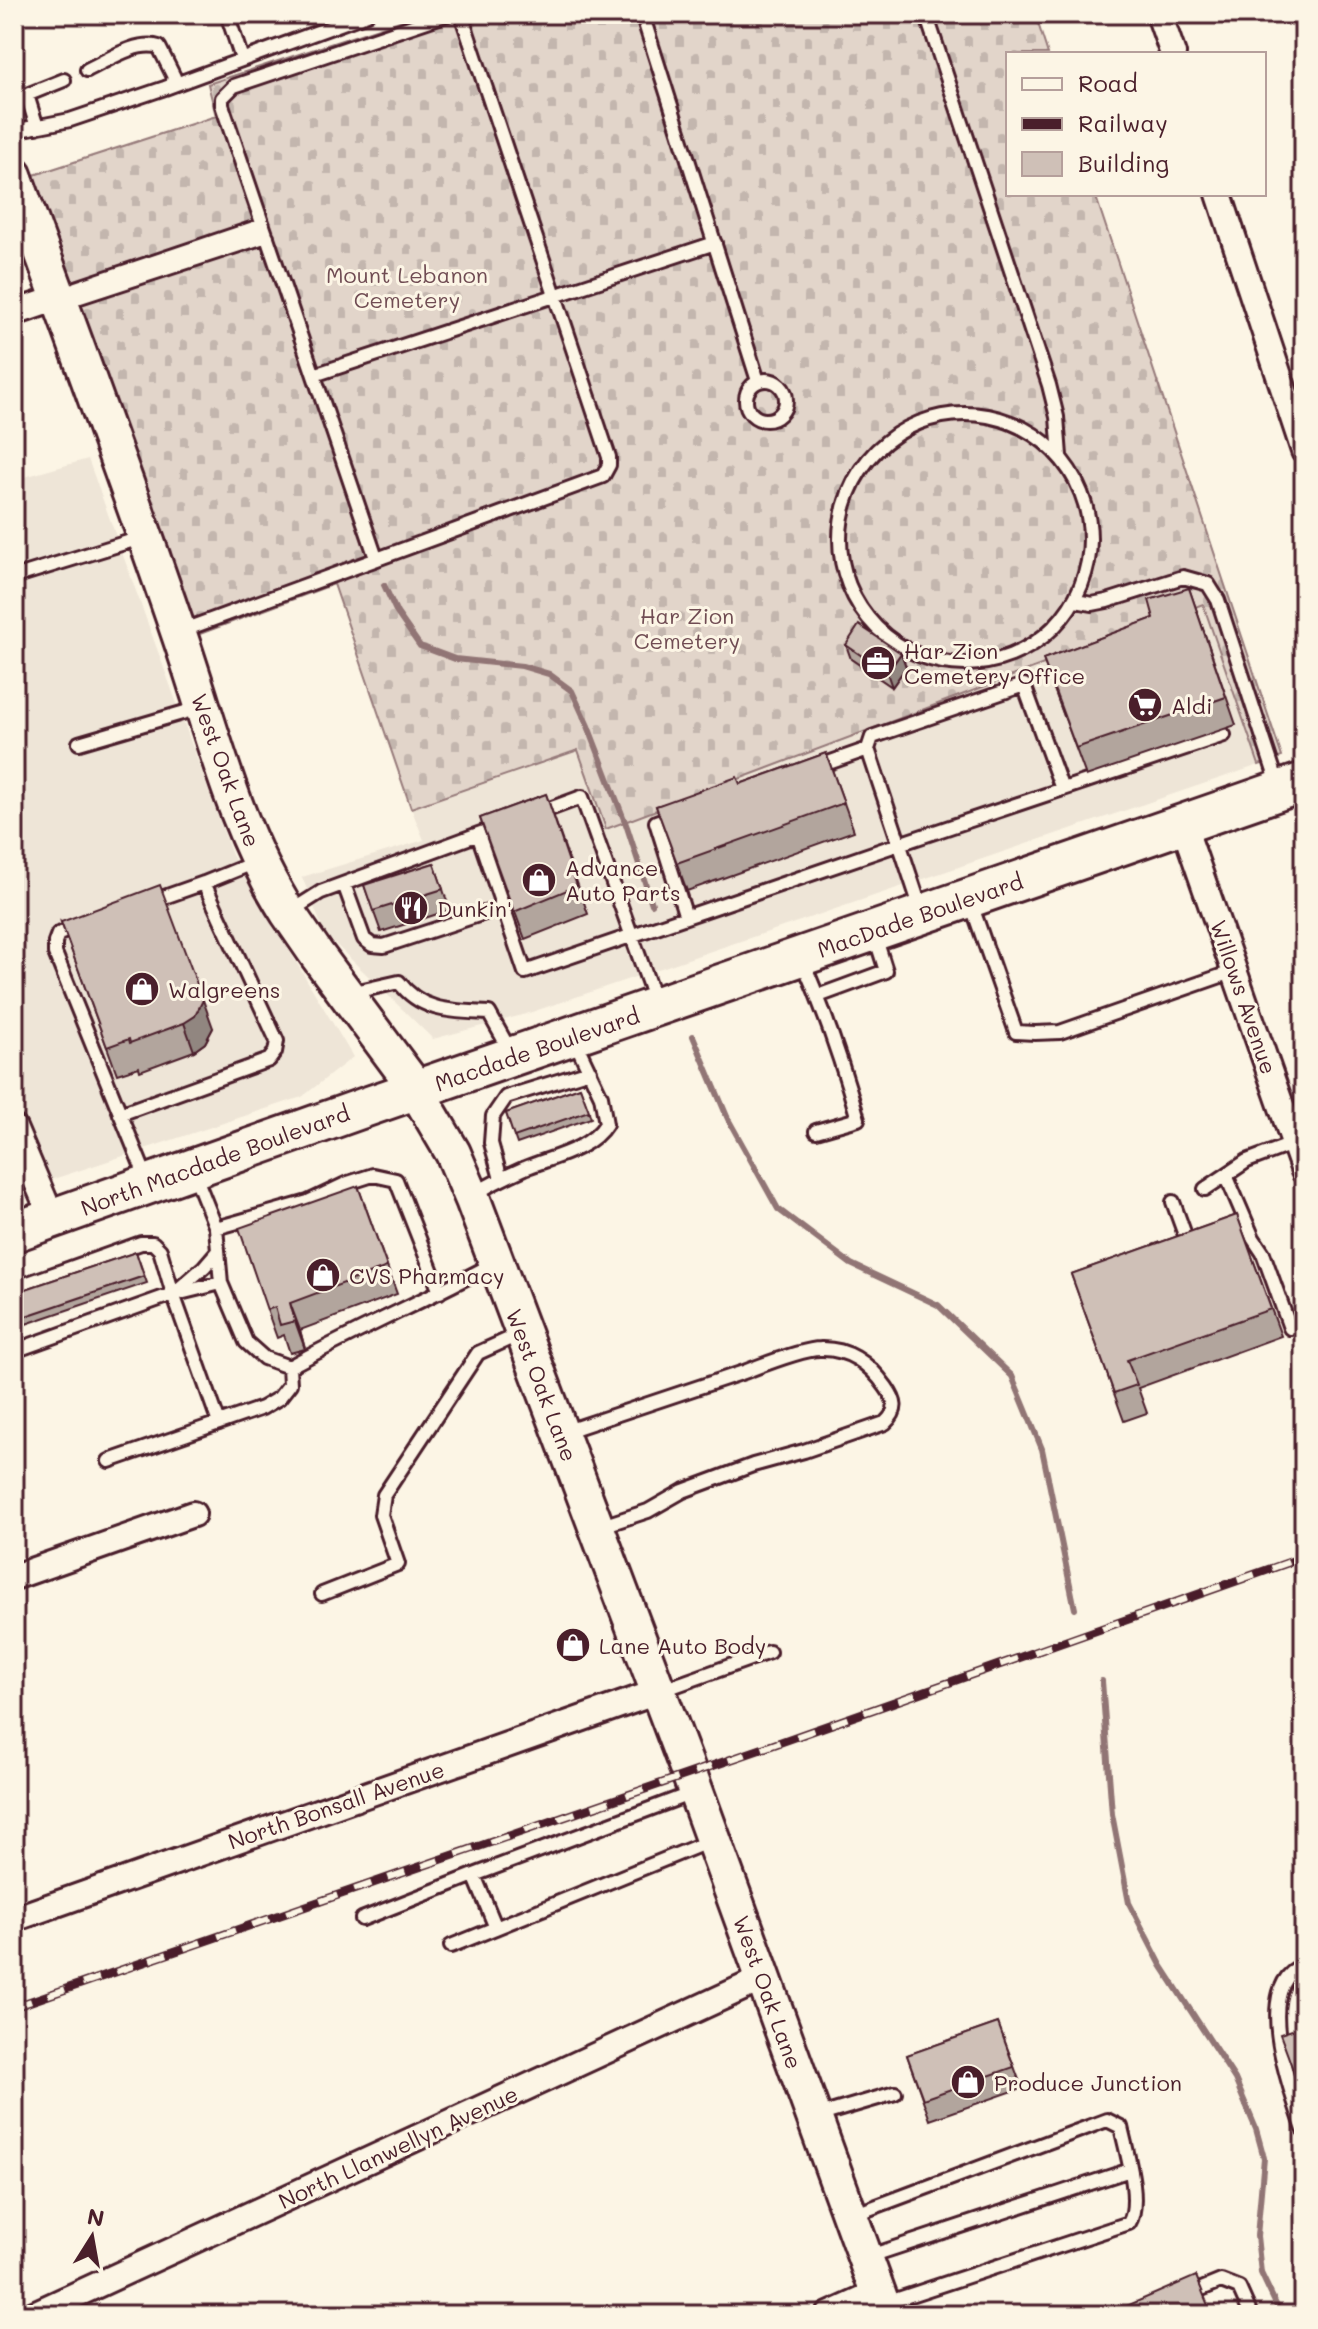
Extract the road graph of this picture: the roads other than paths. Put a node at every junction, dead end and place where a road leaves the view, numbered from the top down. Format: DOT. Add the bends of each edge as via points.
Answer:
graph roads {
  1 [pos="227,14"];
  2 [pos="367,14"];
  3 [pos="448,14"];
  4 [pos="461,14"];
  5 [pos="642,14"];
  6 [pos="926,14"];
  7 [pos="1159,14"];
  8 [pos="1172,52"];
  9 [pos="242,59"];
  10 [pos="87,70"];
  11 [pos="64,80"];
  12 [pos="172,85"];
  13 [pos="20,97"];
  14 [pos="37,127"];
  15 [pos="14,131"];
  16 [pos="14,175"];
  17 [pos="1220,196"];
  18 [pos="265,231"];
  19 [pos="715,243"];
  20 [pos="553,295"];
  21 [pos="58,298"];
  22 [pos="14,313"];
  23 [pos="314,375"];
  24 [pos="758,381"];
  25 [pos="1304,451"];
  26 [pos="1060,456"];
  27 [pos="144,537"];
  28 [pos="376,558"];
  29 [pos="14,577"];
  30 [pos="1076,601"];
  31 [pos="178,632"];
  32 [pos="202,707"];
  33 [pos="1224,735"];
  34 [pos="79,743"];
  35 [pos="868,749"];
  36 [pos="807,770"];
  37 [pos="1292,786"];
  38 [pos="1062,789"];
  39 [pos="686,811"];
  40 [pos="523,818"];
  41 [pos="1183,824"];
  42 [pos="493,829"];
  43 [pos="478,834"];
  44 [pos="899,844"];
  45 [pos="259,861"];
  46 [pos="204,883"];
  47 [pos="344,884"];
  48 [pos="969,898"];
  49 [pos="503,907"];
  50 [pos="131,909"];
  51 [pos="288,913"];
  52 [pos="923,914"];
  53 [pos="686,917"];
  54 [pos="87,924"];
  55 [pos="874,932"];
  56 [pos="632,936"];
  57 [pos="801,957"];
  58 [pos="1235,971"];
  59 [pos="347,994"];
  60 [pos="818,996"];
  61 [pos="657,1007"];
  62 [pos="572,1036"];
  63 [pos="590,1071"];
  64 [pos="502,1076"];
  65 [pos="417,1090"];
  66 [pos="120,1114"];
  67 [pos="14,1128"];
  68 [pos="816,1131"];
  69 [pos="1295,1143"];
  70 [pos="192,1170"];
  71 [pos="1304,1171"];
  72 [pos="1226,1175"];
  73 [pos="501,1179"];
  74 [pos="150,1185"];
  75 [pos="1205,1189"];
  76 [pos="471,1195"];
  77 [pos="1173,1202"];
  78 [pos="25,1224"];
  79 [pos="216,1228"];
  80 [pos="1178,1250"];
  81 [pos="217,1252"];
  82 [pos="496,1262"];
  83 [pos="221,1283"];
  84 [pos="14,1288"];
  85 [pos="440,1292"];
  86 [pos="173,1294"];
  87 [pos="1290,1328"];
  88 [pos="523,1332"];
  89 [pos="14,1351"];
  90 [pos="289,1367"];
  91 [pos="219,1423"];
  92 [pos="561,1433"];
  93 [pos="109,1461"];
  94 [pos="193,1514"];
  95 [pos="596,1527"];
  96 [pos="14,1577"];
  97 [pos="322,1594"];
  98 [pos="769,1652"];
  99 [pos="657,1692"];
  100 [pos="695,1792"];
  101 [pos="713,1840"];
  102 [pos="474,1875"];
  103 [pos="14,1919"];
  104 [pos="362,1919"];
  105 [pos="496,1928"];
  106 [pos="451,1946"];
  107 [pos="1304,1966"];
  108 [pos="764,1978"];
  109 [pos="895,2093"];
  110 [pos="814,2117"];
  111 [pos="1304,2130"];
  112 [pos="1130,2170"];
  113 [pos="850,2216"];
  114 [pos="865,2257"];
  115 [pos="1180,2298"];
  116 [pos="882,2304"];
  117 [pos="32,2315"];
  118 [pos="829,2315"];
  119 [pos="1251,2315"];
  1 -- 9 [label="lane"];
  2 -- 9 [label="lane"];
  3 -- 18 [label="lane" via="227,91 222,105"];
  4 -- 20 [label="lane"];
  5 -- 19 [label="lane"];
  6 -- 26 [label="lane" via="1049,385"];
  7 -- 8 [label="street"];
  9 -- 12 [label="lane"];
  10 -- 12 [label="lane" via="154,45 174,77"];
  11 -- 13 [label="lane"];
  12 -- 14 [label="lane"];
  13 -- 14 [label="lane"];
  14 -- 15 [label="lane"];
  16 -- 21 [label="main road, West Oak Lane"];
  17 -- 25 [label="street"];
  18 -- 21 [label="lane"];
  18 -- 23 [label="lane"];
  19 -- 20 [label="lane"];
  19 -- 24 [label="lane"];
  20 -- 23 [label="lane"];
  20 -- 28 [label="lane" via="609,457 607,471"];
  21 -- 22 [label="street"];
  21 -- 27 [label="main road, West Oak Lane"];
  23 -- 28 [label="lane"];
  26 -- 30 [label="lane" via="1081,488 1091,526 1089,565"];
  26 -- 30 [label="lane" via="1027,429 987,415 945,415 904,428 871,454 848,490 839,531 843,574 861,612 891,642 929,660 971,666 1013,656 1049,634"];
  27 -- 29 [label="lane"];
  27 -- 31 [label="main road, West Oak Lane"];
  28 -- 31 [label="lane"];
  30 -- 37 [label="lane" via="1107,601 1183,577 1208,584"];
  31 -- 32 [label="main road, West Oak Lane"];
  32 -- 34 [label="lane"];
  32 -- 45 [label="main road, West Oak Lane" via="231,797"];
  33 -- 38 [label="lane"];
  35 -- 36 [label="lane"];
  35 -- 38 [label="lane" via="872,737 1024,685"];
  35 -- 44 [label="lane"];
  37 -- 41 [label="main road"];
  38 -- 44 [label="lane"];
  39 -- 53 [label="lane" via="656,822"];
  40 -- 56 [label="lane" via="582,797"];
  41 -- 48 [label="main road, MacDade Boulevard"];
  41 -- 58 [label="street, Willows Avenue"];
  42 -- 43 [label="lane"];
  43 -- 47 [label="lane"];
  43 -- 49 [label="lane"];
  44 -- 52 [label="lane"];
  44 -- 53 [label="lane"];
  45 -- 46 [label="lane"];
  45 -- 51 [label="main road, West Oak Lane"];
  46 -- 50 [label="lane"];
  46 -- 66 [label="lane" via="277,1041 275,1052 269,1060"];
  47 -- 49 [label="lane" via="364,939 372,945 384,946"];
  47 -- 51 [label="lane"];
  48 -- 52 [label="main road, MacDade Boulevard"];
  48 -- 58 [label="lane" via="1016,1032 1060,1032"];
  49 -- 56 [label="lane" via="525,972"];
  51 -- 59 [label="main road, West Oak Lane"];
  52 -- 55 [label="main road, MacDade Boulevard"];
  53 -- 56 [label="lane"];
  54 -- 66 [label="lane" via="58,934 55,953"];
  55 -- 57 [label="main road, MacDade Boulevard"];
  55 -- 60 [label="lane" via="886,971"];
  56 -- 61 [label="lane"];
  57 -- 60 [label="lane"];
  57 -- 61 [label="main road, MacDade Boulevard"];
  58 -- 69 [label="street, Willows Avenue"];
  59 -- 64 [label="lane" via="399,982 423,1004 489,1013"];
  59 -- 65 [label="main road, West Oak Lane"];
  60 -- 68 [label="lane" via="858,1119"];
  61 -- 62 [label="main road, Macdade Boulevard"];
  62 -- 63 [label="lane"];
  62 -- 64 [label="main road, Macdade Boulevard"];
  63 -- 64 [label="lane"];
  63 -- 73 [label="lane" via="606,1124 599,1136"];
  64 -- 65 [label="main road, Macdade Boulevard"];
  64 -- 73 [label="lane" via="491,1143"];
  65 -- 70 [label="main road, North Macdade Boulevard"];
  65 -- 76 [label="main road, West Oak Lane"];
  66 -- 74 [label="lane"];
  67 -- 78 [label="street"];
  69 -- 71 [label="street, Willows Avenue"];
  69 -- 72 [label="lane"];
  70 -- 74 [label="main road, North Macdade Boulevard"];
  70 -- 79 [label="lane"];
  72 -- 75 [label="lane"];
  72 -- 87 [label="lane" via="1263,1253"];
  73 -- 76 [label="lane"];
  74 -- 78 [label="main road, North Macdade Boulevard"];
  76 -- 82 [label="main road, West Oak Lane"];
  77 -- 80 [label="lane" via="1190,1245"];
  79 -- 81 [label="lane"];
  79 -- 85 [label="lane" via="308,1202 373,1175 396,1180"];
  81 -- 83 [label="lane"];
  81 -- 86 [label="lane"];
  82 -- 85 [label="lane"];
  82 -- 88 [label="main road, West Oak Lane"];
  83 -- 86 [label="lane"];
  83 -- 90 [label="lane" via="246,1342 264,1358"];
  84 -- 86 [label="lane" via="153,1243"];
  85 -- 90 [label="lane"];
  86 -- 89 [label="lane"];
  86 -- 91 [label="lane"];
  88 -- 92 [label="main road, West Oak Lane"];
  88 -- 97 [label="lane" via="478,1353 384,1495 381,1515 398,1564"];
  90 -- 91 [label="lane" via="290,1384 279,1398"];
  91 -- 93 [label="lane"];
  92 -- 95 [label="main road, West Oak Lane"];
  92 -- 95 [label="lane" via="820,1349 856,1357 895,1400 885,1423 753,1465 683,1491 648,1511"];
  94 -- 96 [label="street"];
  95 -- 99 [label="main road, West Oak Lane"];
  98 -- 99 [label="lane"];
  99 -- 100 [label="main road, West Oak Lane"];
  99 -- 103 [label="street, North Bonsall Avenue"];
  100 -- 101 [label="main road, West Oak Lane"];
  100 -- 102 [label="lane"];
  101 -- 105 [label="lane"];
  101 -- 108 [label="main road, West Oak Lane"];
  102 -- 104 [label="lane"];
  102 -- 105 [label="lane"];
  105 -- 106 [label="lane"];
  107 -- 111 [label="lane" via="1286,1979 1278,2014 1278,2048"];
  108 -- 110 [label="main road, West Oak Lane"];
  108 -- 117 [label="street, North Llanwellyn Avenue"];
  109 -- 110 [label="lane"];
  110 -- 113 [label="main road, West Oak Lane"];
  112 -- 113 [label="lane" via="1121,2127 1107,2120"];
  112 -- 114 [label="lane"];
  112 -- 116 [label="lane" via="1134,2212 1129,2223"];
  113 -- 114 [label="main road, West Oak Lane"];
  114 -- 116 [label="main road, West Oak Lane"];
  115 -- 119 [label="lane" via="1221,2281 1239,2288"];
  116 -- 118 [label="street"];
}
